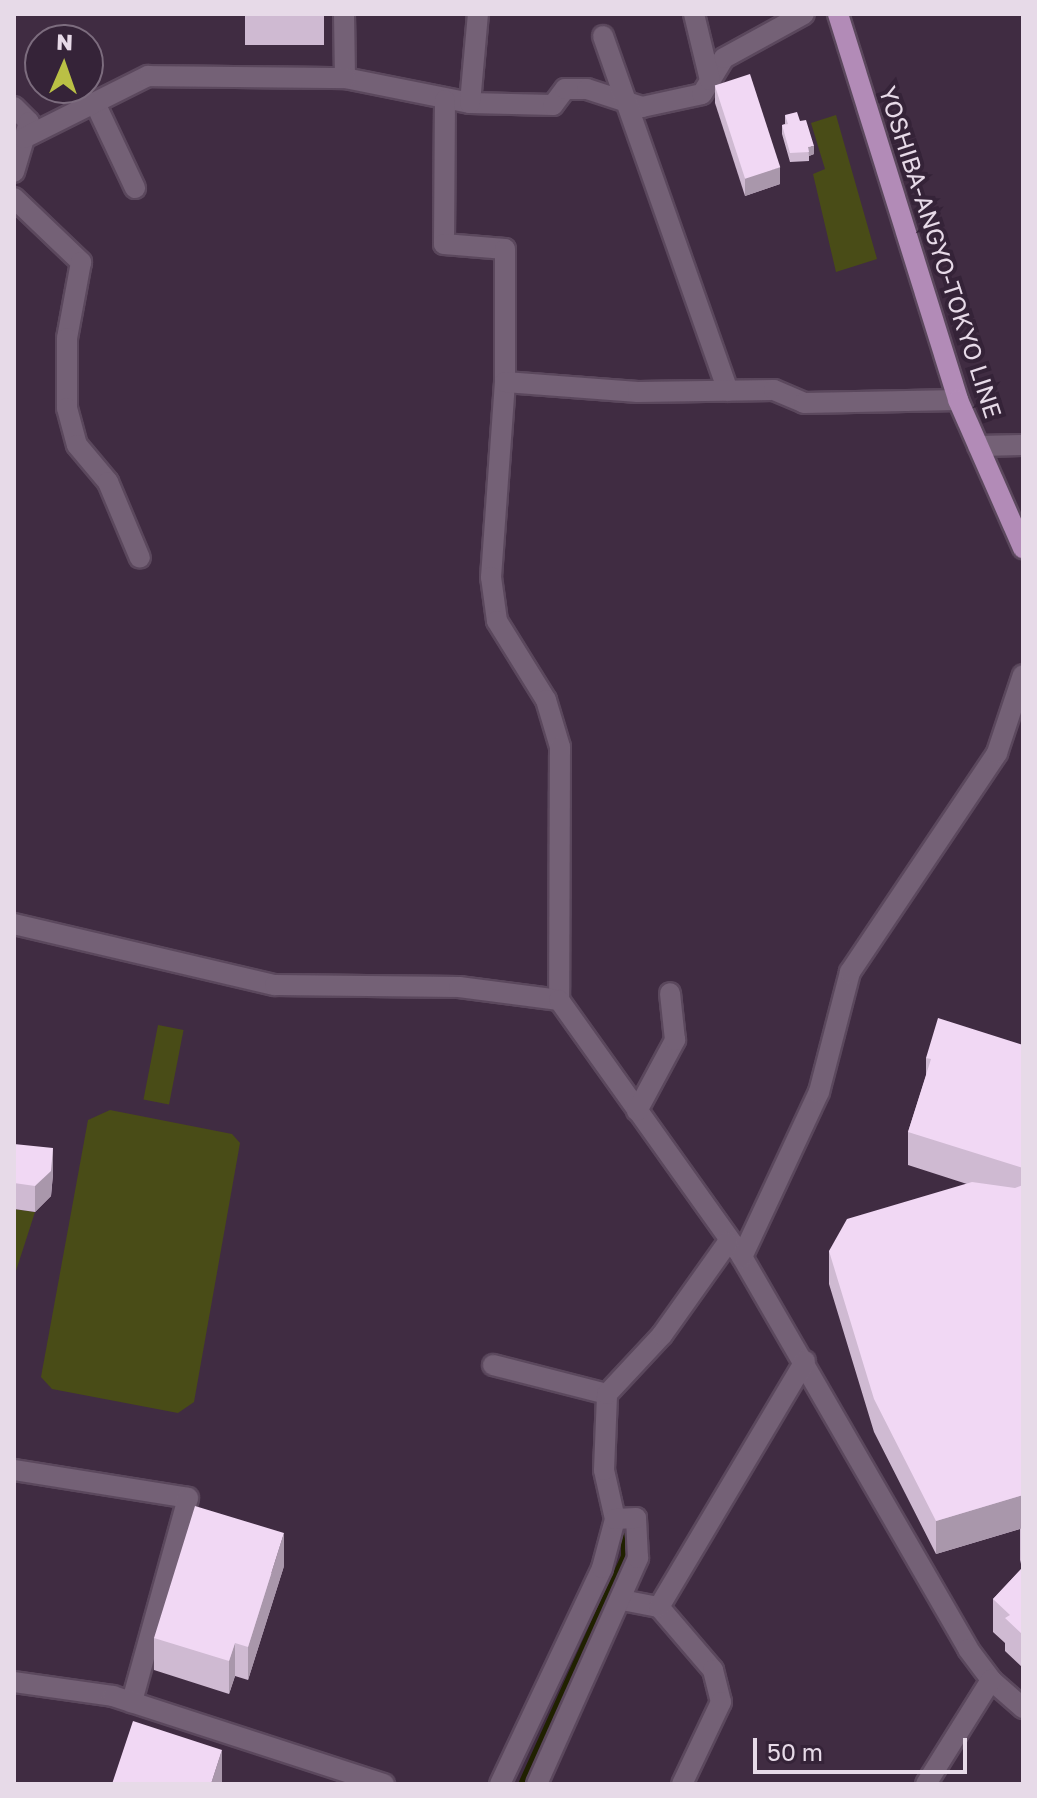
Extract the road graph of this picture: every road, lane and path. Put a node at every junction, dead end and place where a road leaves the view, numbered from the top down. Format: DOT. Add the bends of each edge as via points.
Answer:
graph roads {
  1 [pos="344,14"];
  2 [pos="478,14"];
  3 [pos="694,14"];
  4 [pos="804,14"];
  5 [pos="838,14"];
  6 [pos="603,36"];
  7 [pos="345,78"];
  8 [pos="710,80"];
  9 [pos="104,98"];
  10 [pos="445,100"];
  11 [pos="625,102"];
  12 [pos="470,103"];
  13 [pos="93,104"];
  14 [pos="95,104"];
  15 [pos="14,107"];
  16 [pos="24,138"];
  17 [pos="14,172"];
  18 [pos="135,188"];
  19 [pos="14,198"];
  20 [pos="505,382"];
  21 [pos="728,391"];
  22 [pos="958,400"];
  23 [pos="1023,445"];
  24 [pos="978,446"];
  25 [pos="1023,548"];
  26 [pos="140,558"];
  27 [pos="1023,675"];
  28 [pos="14,924"];
  29 [pos="670,993"];
  30 [pos="559,1000"];
  31 [pos="637,1111"];
  32 [pos="735,1250"];
  33 [pos="805,1361"];
  34 [pos="493,1365"];
  35 [pos="607,1394"];
  36 [pos="14,1470"];
  37 [pos="615,1519"];
  38 [pos="622,1600"];
  39 [pos="659,1607"];
  40 [pos="991,1680"];
  41 [pos="14,1682"];
  42 [pos="132,1702"];
  43 [pos="1023,1708"];
  44 [pos="384,1784"];
  45 [pos="500,1784"];
  46 [pos="537,1784"];
  47 [pos="682,1784"];
  48 [pos="926,1784"];
  1 -- 7 [label="street"];
  2 -- 12 [label="street"];
  3 -- 8 [label="street"];
  4 -- 8 [label="street" via="724,58"];
  5 -- 22 [label="main road, YOSHIBA-ANGYO-TOKYO LINE"];
  6 -- 11 [label="street"];
  7 -- 9 [label="street" via="148,76"];
  7 -- 10 [label="street"];
  8 -- 11 [label="street" via="702,94 642,107"];
  10 -- 12 [label="street"];
  10 -- 20 [label="street" via="444,244 505,249"];
  11 -- 12 [label="street" via="587,89 565,89 553,105"];
  11 -- 21 [label="street"];
  13 -- 16 [label="street"];
  14 -- 18 [label="street"];
  15 -- 16 [label="street" via="29,122"];
  16 -- 17 [label="street"];
  19 -- 26 [label="street" via="81,262 67,338 67,408 77,445 108,482"];
  20 -- 21 [label="street" via="638,392"];
  20 -- 30 [label="street" via="491,577 497,621 546,700 560,747"];
  21 -- 22 [label="street" via="774,390 804,403"];
  22 -- 24 [label="main road, YOSHIBA-ANGYO-TOKYO LINE"];
  23 -- 24 [label="street"];
  24 -- 25 [label="main road, YOSHIBA-ANGYO-TOKYO LINE"];
  27 -- 32 [label="street" via="997,753 850,972 819,1092"];
  28 -- 30 [label="street" via="275,985 459,987"];
  29 -- 31 [label="street" via="675,1040"];
  30 -- 31 [label="street"];
  31 -- 32 [label="street"];
  32 -- 33 [label="street"];
  32 -- 35 [label="street"];
  33 -- 39 [label="street"];
  33 -- 40 [label="street" via="968,1649"];
  34 -- 35 [label="street"];
  35 -- 37 [label="street" via="604,1470"];
  36 -- 42 [label="street" via="188,1498"];
  37 -- 38 [label="street" via="636,1518 638,1558"];
  37 -- 45 [label="street" via="602,1568"];
  38 -- 39 [label="street"];
  38 -- 46 [label="street"];
  39 -- 47 [label="street" via="713,1670 721,1702"];
  40 -- 43 [label="street"];
  40 -- 48 [label="street"];
  41 -- 42 [label="street"];
  42 -- 44 [label="street"];
}
